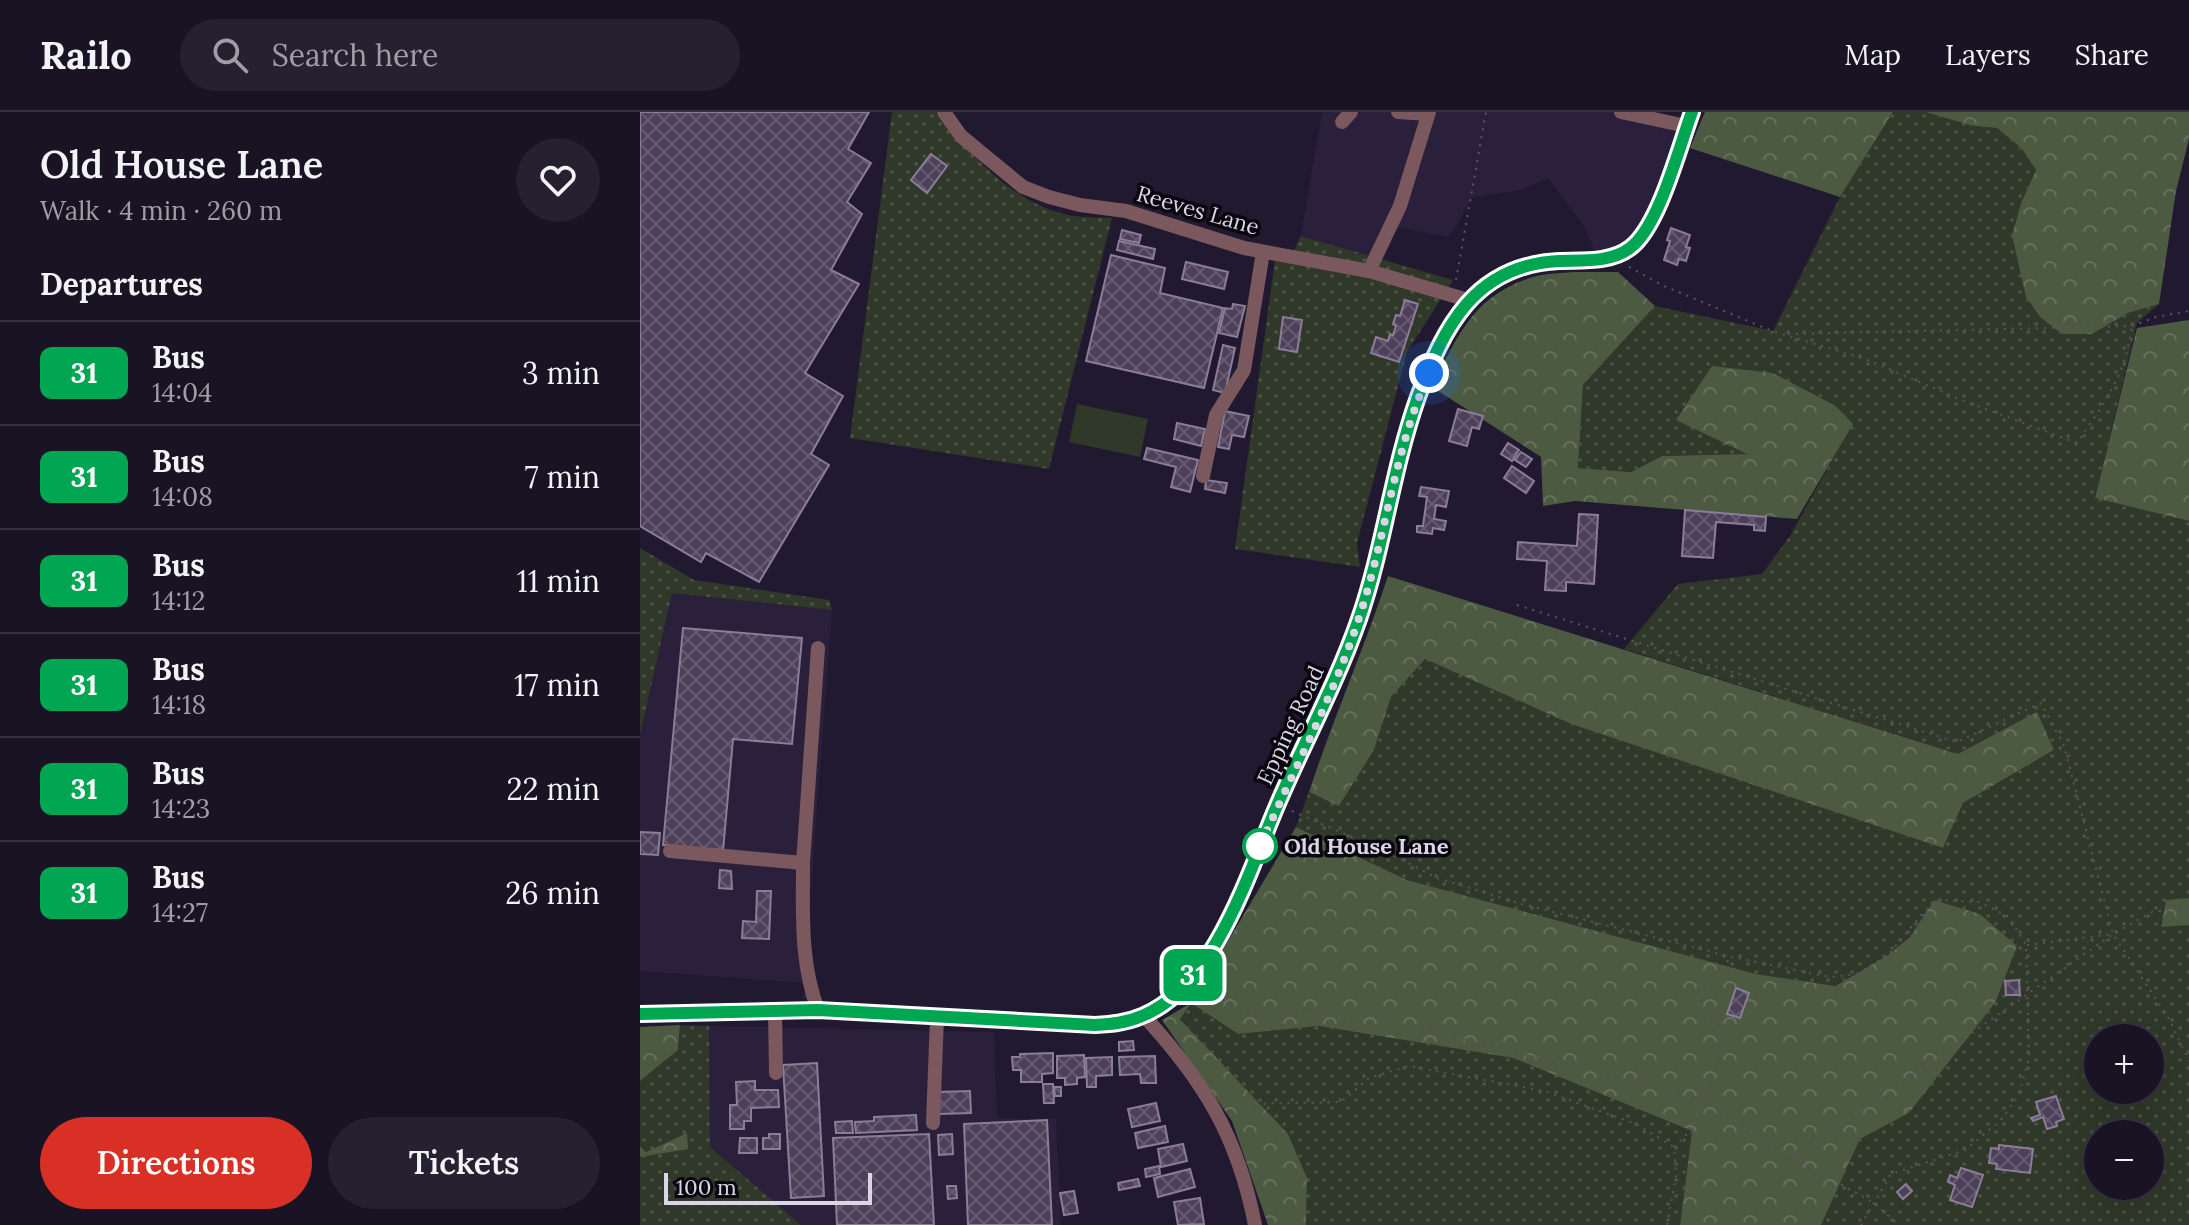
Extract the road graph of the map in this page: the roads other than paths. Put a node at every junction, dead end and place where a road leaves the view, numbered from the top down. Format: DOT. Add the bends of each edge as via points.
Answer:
graph roads {
  1 [pos="944,112"];
  2 [pos="1398,112"];
  3 [pos="1621,112"];
  4 [pos="1429,113"];
  5 [pos="1689,119"];
  6 [pos="1263,252"];
  7 [pos="1369,271"];
  8 [pos="1460,297"];
  9 [pos="1203,476"];
  10 [pos="818,648"];
  11 [pos="670,851"];
  12 [pos="803,863"];
  13 [pos="818,1010"];
  14 [pos="775,1011"];
  15 [pos="640,1014"];
  16 [pos="1144,1016"];
  17 [pos="937,1017"];
  18 [pos="776,1073"];
  19 [pos="933,1123"];
  20 [pos="1255,1225"];
  1 -- 6 [label="street, Reeves Lane" via="961,136 1023,187"];
  2 -- 4 [label="street"];
  3 -- 5 [label="street"];
  4 -- 7 [label="street" via="1400,206"];
  5 -- 8 [label="main road, Epping Road" via="1652,220 1630,248 1614,256 1526,265"];
  6 -- 7 [label="street, Reeves Lane"];
  6 -- 9 [label="street" via="1244,370 1216,415"];
  7 -- 8 [label="street, Reeves Lane"];
  8 -- 16 [label="main road, Epping Road" via="1419,396 1378,555 1329,698 1213,950 1168,1001"];
  10 -- 12 [label="street"];
  11 -- 12 [label="street"];
  12 -- 13 [label="street" via="803,954"];
  13 -- 14 [label="main road, Epping Road"];
  13 -- 17 [label="main road, Epping Road"];
  14 -- 15 [label="main road, Epping Road"];
  14 -- 18 [label="street"];
  16 -- 17 [label="main road, Epping Road" via="1095,1025"];
  16 -- 20 [label="street" via="1184,1062 1222,1120"];
  17 -- 19 [label="street"];
}
